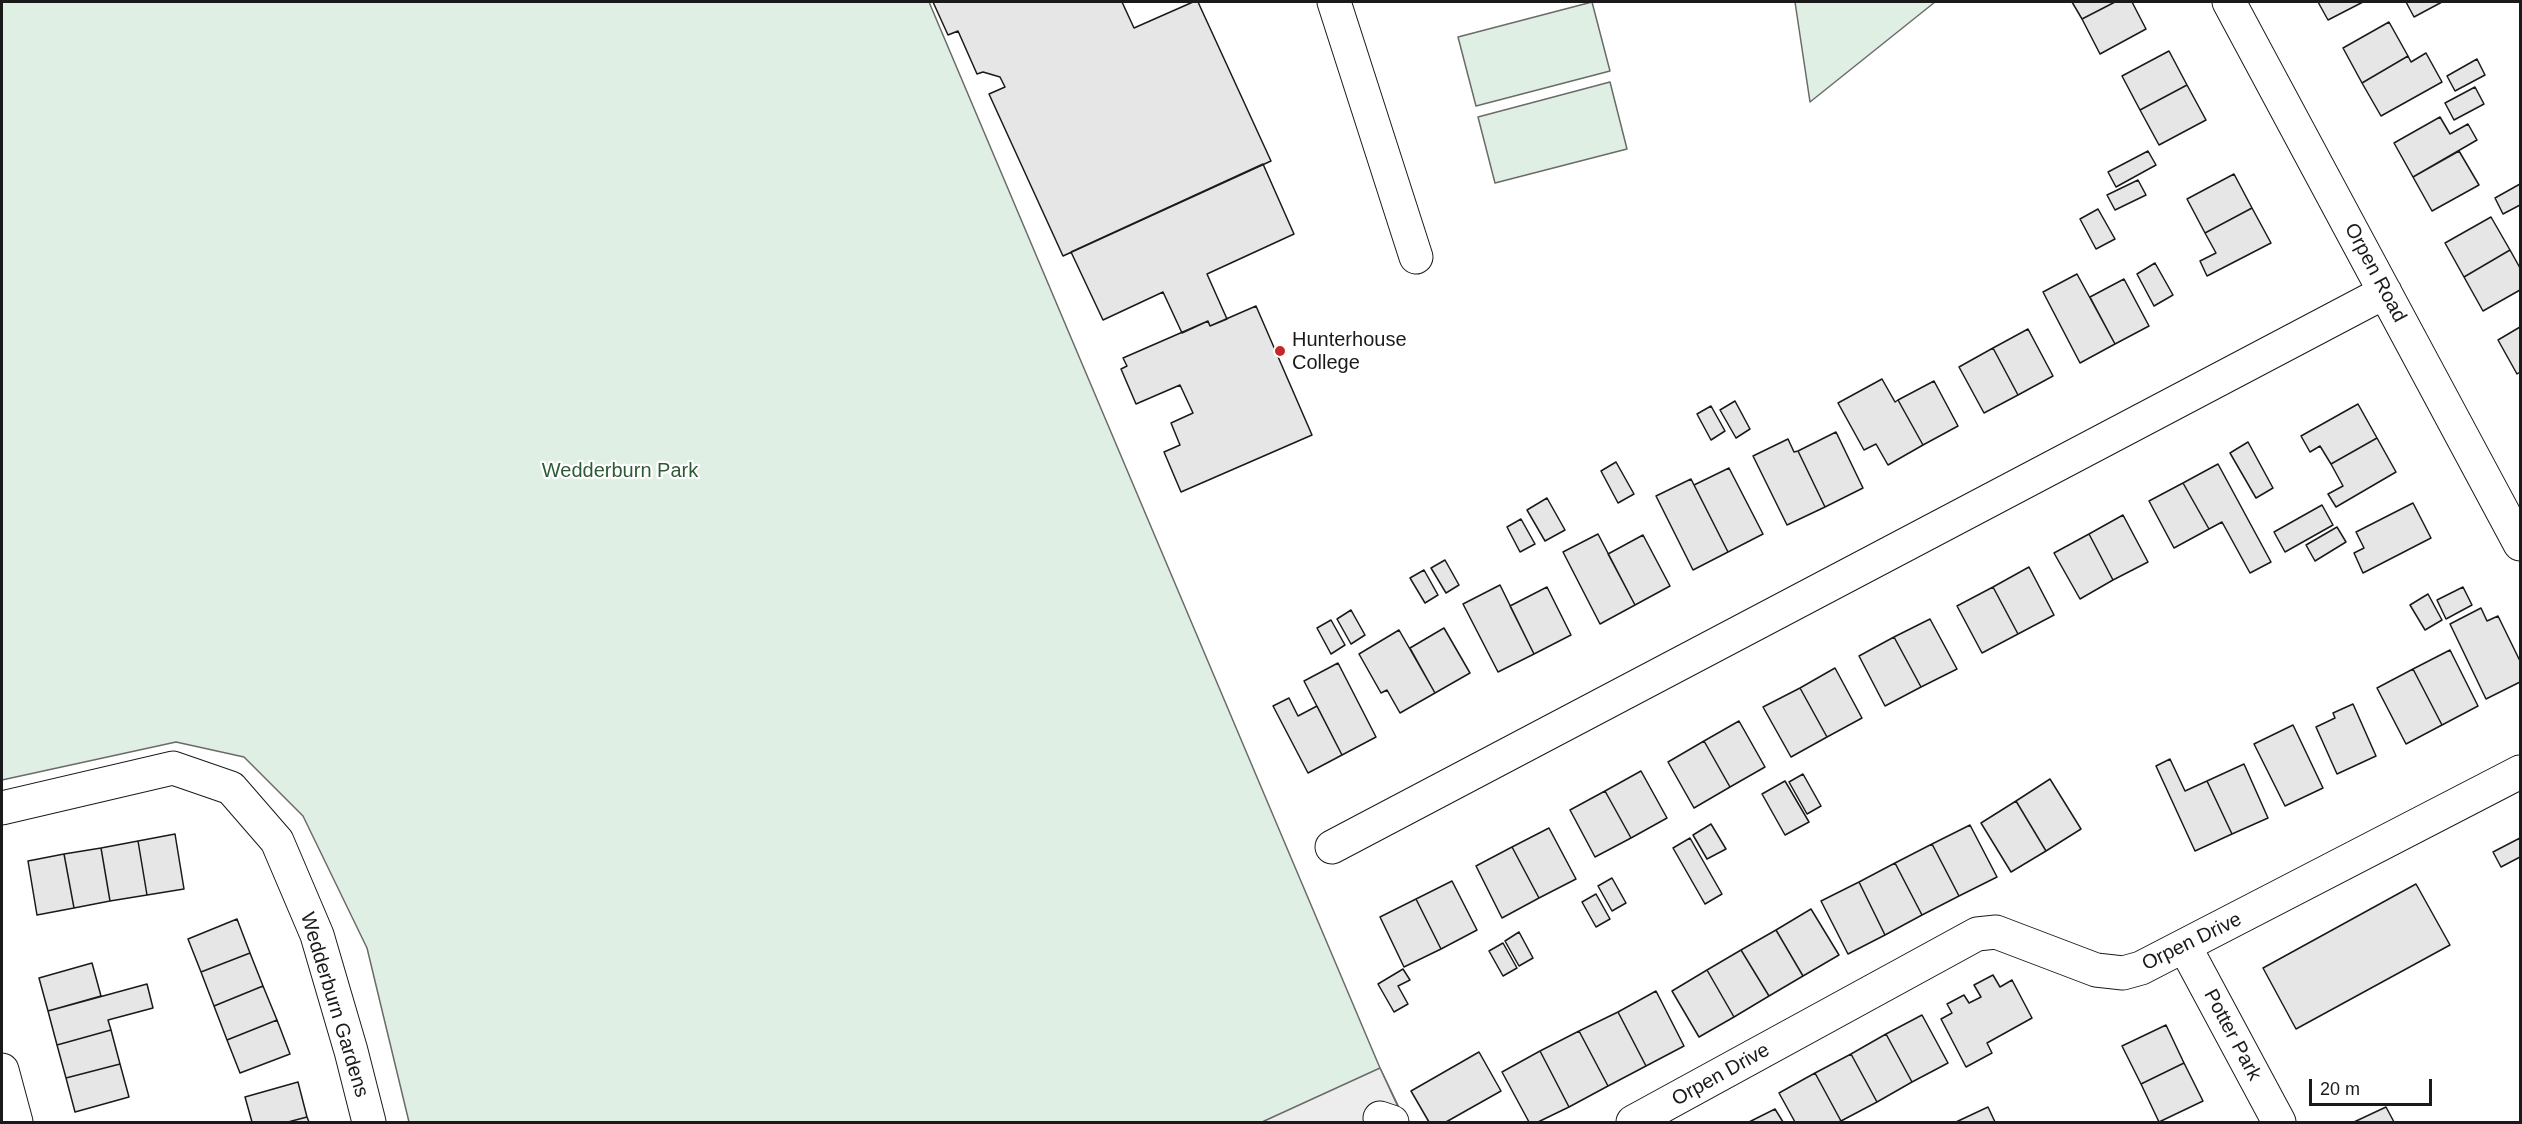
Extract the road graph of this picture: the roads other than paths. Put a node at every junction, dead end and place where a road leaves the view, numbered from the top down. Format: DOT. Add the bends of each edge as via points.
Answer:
graph roads {
  1 [pos="1334,2"];
  2 [pos="2229,2"];
  3 [pos="1416,257"];
  4 [pos="2385,292"];
  5 [pos="2520,544"];
  6 [pos="2520,772"];
  7 [pos="2,808"];
  8 [pos="1332,847"];
  9 [pos="2185,947"];
  10 [pos="2,1070"];
  11 [pos="16,1122"];
  12 [pos="369,1122"];
  13 [pos="1633,1122"];
  14 [pos="2279,1122"];
  1 -- 3 [label="street"];
  2 -- 4 [label="street, Orpen Road"];
  4 -- 5 [label="street, Orpen Road"];
  4 -- 8 [label="street"];
  6 -- 9 [label="street, Orpen Drive"];
  7 -- 12 [label="street, Wedderburn Gardens" via="173,768 231,788 278,841 317,935"];
  9 -- 13 [label="street, Orpen Drive" via="2124,973 2096,970 1996,932 1977,934"];
  9 -- 14 [label="street, Potter Park"];
  10 -- 11 [label="street"];
}
